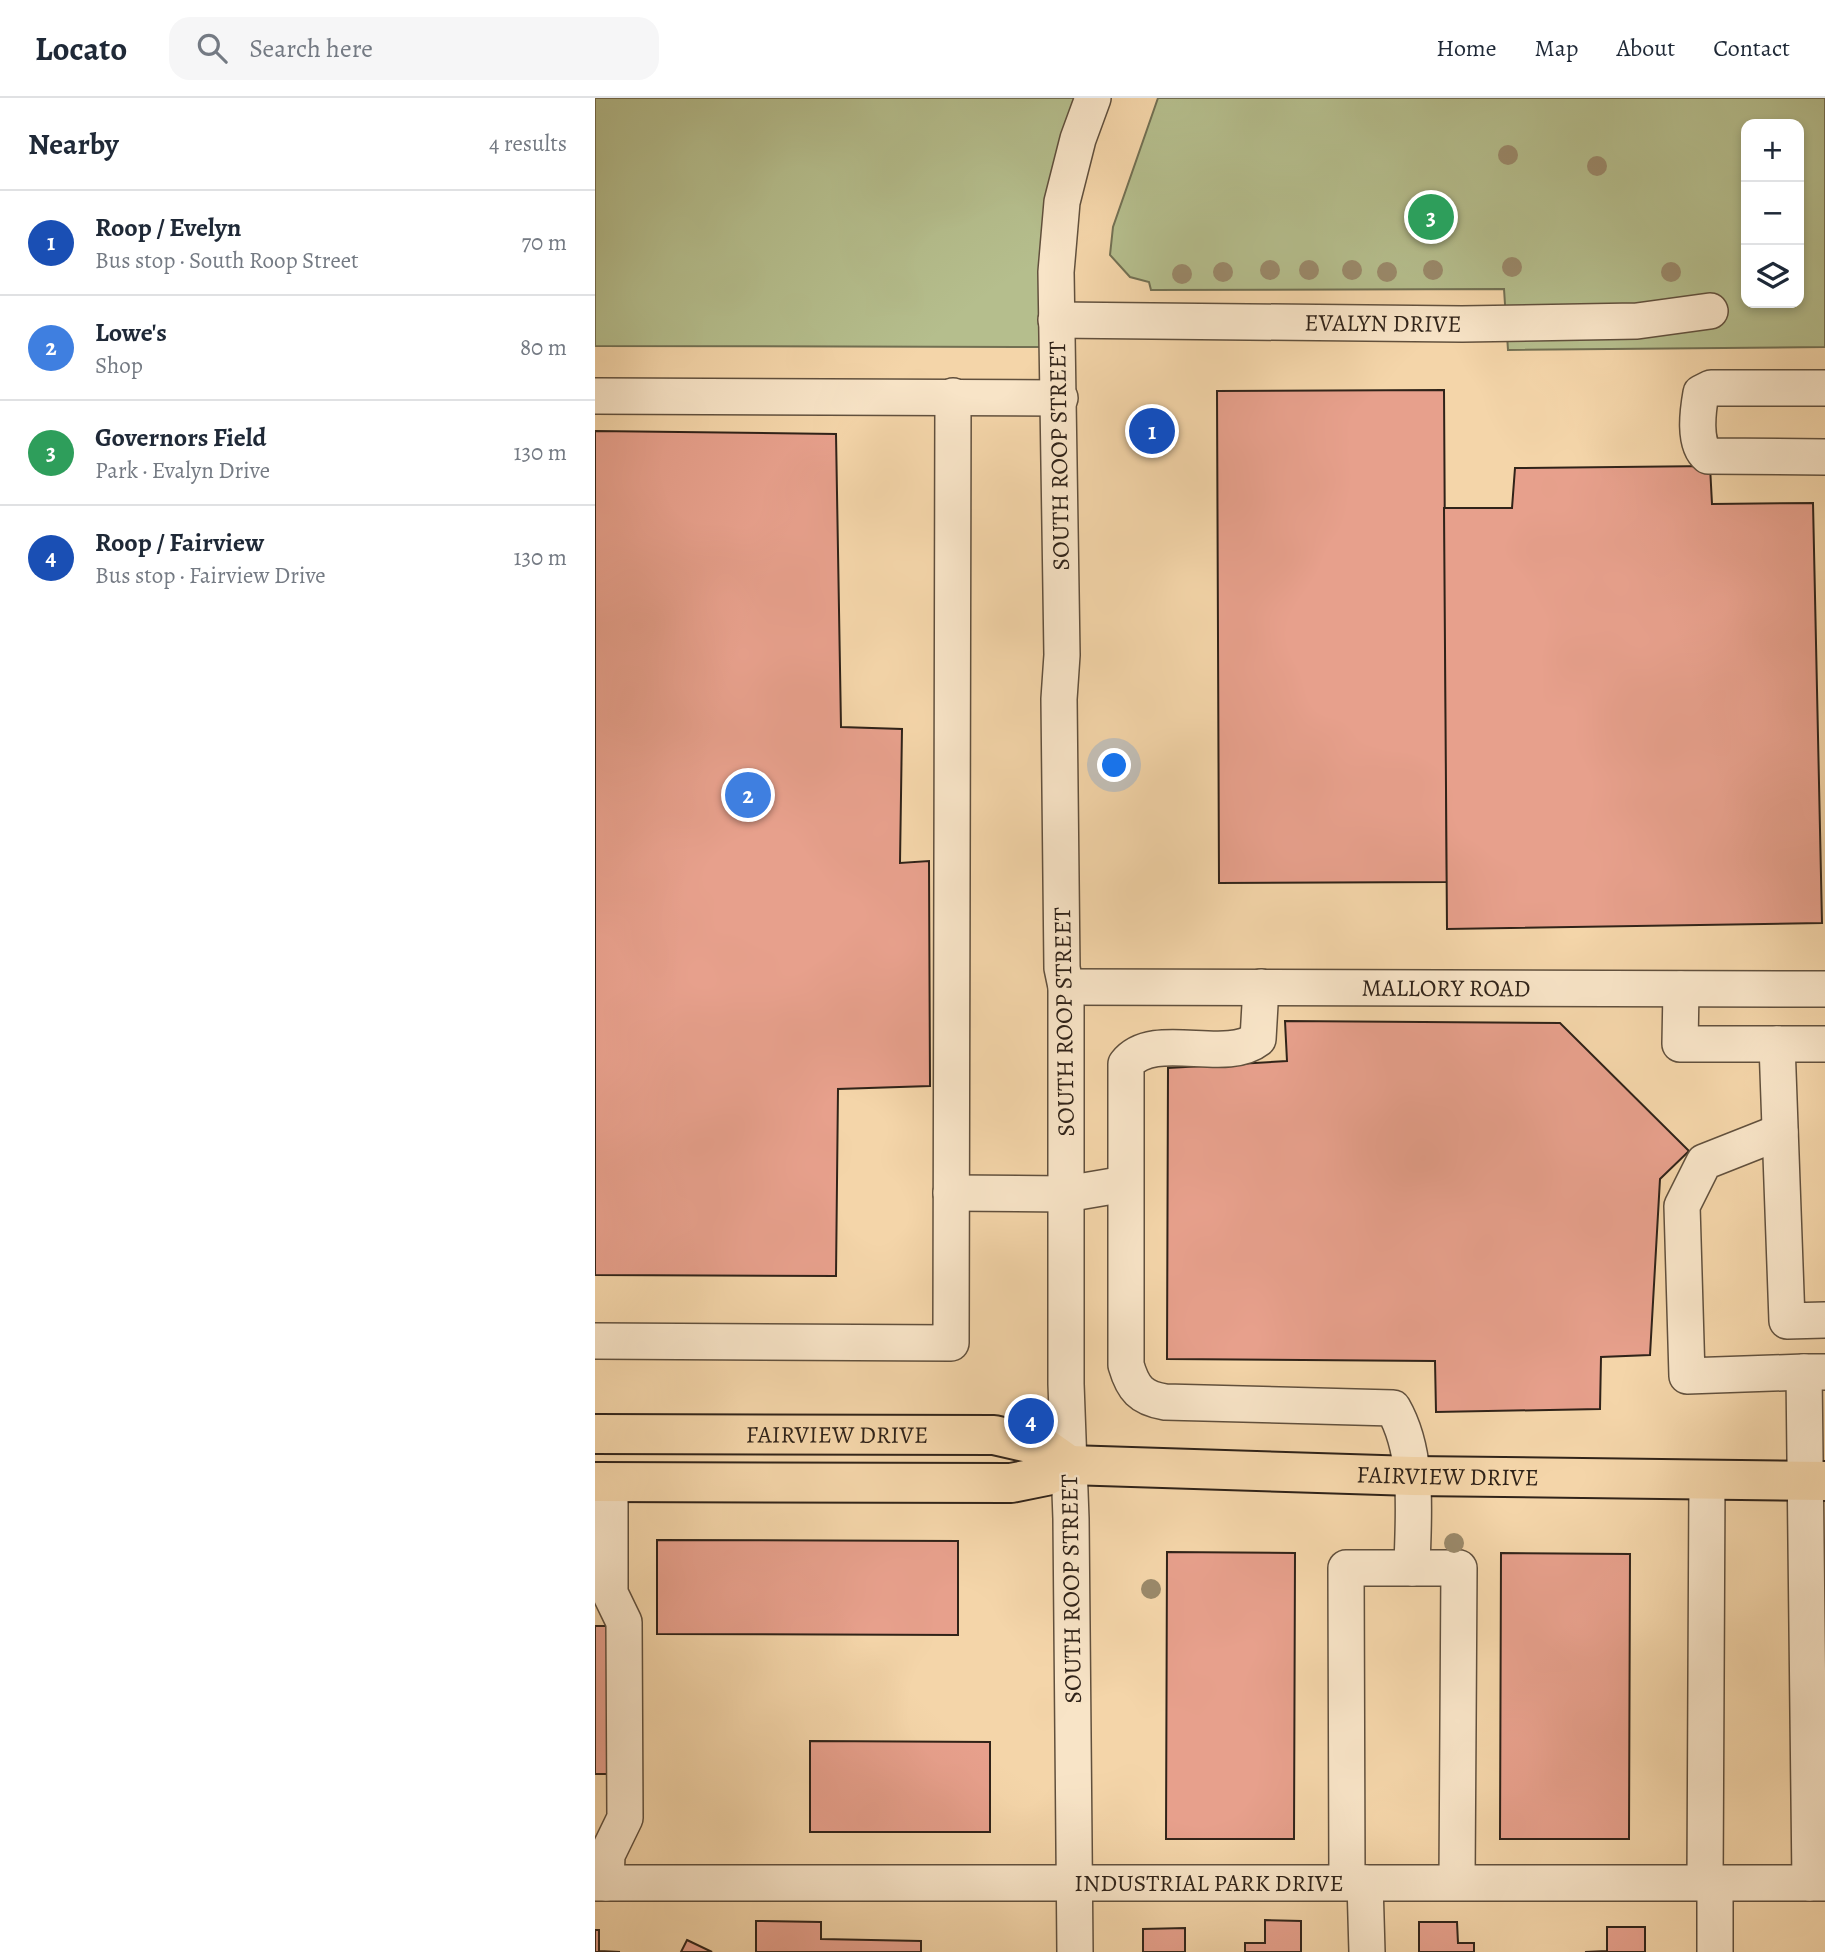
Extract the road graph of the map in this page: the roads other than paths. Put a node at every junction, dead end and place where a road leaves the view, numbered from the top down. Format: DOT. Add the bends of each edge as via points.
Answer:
graph roads {
  1 [pos="1093,98"];
  2 [pos="1710,311"];
  3 [pos="1056,320"];
  4 [pos="1825,388"];
  5 [pos="595,396"];
  6 [pos="953,396"];
  7 [pos="1060,398"];
  8 [pos="1825,457"];
  9 [pos="1066,987"];
  10 [pos="1261,987"];
  11 [pos="1682,989"];
  12 [pos="1825,989"];
  13 [pos="1777,1044"];
  14 [pos="1825,1044"];
  15 [pos="1780,1132"];
  16 [pos="1125,1184"];
  17 [pos="951,1193"];
  18 [pos="1066,1195"];
  19 [pos="1825,1320"];
  20 [pos="595,1341"];
  21 [pos="1815,1372"];
  22 [pos="595,1434"];
  23 [pos="1069,1465"];
  24 [pos="1413,1476"];
  25 [pos="1707,1480"];
  26 [pos="1815,1481"];
  27 [pos="602,1482"];
  28 [pos="1412,1569"];
  29 [pos="1457,1881"];
  30 [pos="1356,1882"];
  31 [pos="601,1883"];
  32 [pos="1075,1883"];
  33 [pos="1710,1883"];
  34 [pos="1817,1883"];
  35 [pos="1075,1952"];
  36 [pos="1367,1952"];
  37 [pos="1715,1952"];
  1 -- 3 [label="street, SOUTH ROOP STREET" via="1062,202"];
  2 -- 3 [label="street, EVALYN DRIVE" via="1637,321 1462,324"];
  3 -- 7 [label="street, SOUTH ROOP STREET"];
  4 -- 8 [label="street" via="1711,388 1701,393 1699,403 1699,443 1708,456"];
  5 -- 6 [label="street"];
  6 -- 7 [label="street"];
  6 -- 17 [label="street"];
  7 -- 9 [label="street, SOUTH ROOP STREET" via="1062,968"];
  9 -- 10 [label="street, MALLORY ROAD"];
  9 -- 18 [label="street, SOUTH ROOP STREET"];
  10 -- 11 [label="street, MALLORY ROAD"];
  10 -- 16 [label="street" via="1258,1039 1252,1044 1145,1049 1126,1064"];
  11 -- 12 [label="street, MALLORY ROAD"];
  11 -- 13 [label="street" via="1680,1044"];
  13 -- 14 [label="street"];
  13 -- 15 [label="street"];
  15 -- 19 [label="street" via="1787,1321"];
  15 -- 21 [label="street" via="1704,1162 1682,1206 1687,1376"];
  16 -- 18 [label="street"];
  16 -- 24 [label="street" via="1126,1366 1136,1391 1165,1402 1393,1408 1403,1426"];
  17 -- 18 [label="street"];
  17 -- 20 [label="street" via="951,1343"];
  18 -- 23 [label="street, SOUTH ROOP STREET"];
  21 -- 26 [label="street"];
  22 -- 23 [label="main road, FAIRVIEW DRIVE" via="994,1435 1042,1446"];
  23 -- 24 [label="main road, FAIRVIEW DRIVE"];
  23 -- 27 [label="main road, FAIRVIEW DRIVE" via="1046,1476 1011,1483"];
  23 -- 32 [label="street, SOUTH ROOP STREET"];
  24 -- 25 [label="main road, FAIRVIEW DRIVE"];
  24 -- 28 [label="street"];
  25 -- 26 [label="main road, FAIRVIEW DRIVE"];
  25 -- 33 [label="street"];
  26 -- 34 [label="street"];
  27 -- 31 [label="street" via="610,1593 624,1622 625,1818 607,1854"];
  28 -- 29 [label="street" via="1459,1569"];
  28 -- 30 [label="street" via="1346,1569"];
  29 -- 30 [label="street, INDUSTRIAL PARK DRIVE"];
  29 -- 33 [label="street, INDUSTRIAL PARK DRIVE"];
  30 -- 32 [label="street, INDUSTRIAL PARK DRIVE"];
  30 -- 36 [label="street"];
  31 -- 32 [label="street, INDUSTRIAL PARK DRIVE"];
  32 -- 35 [label="street, SOUTH ROOP STREET"];
  33 -- 34 [label="street, INDUSTRIAL PARK DRIVE"];
  33 -- 37 [label="street"];
}
